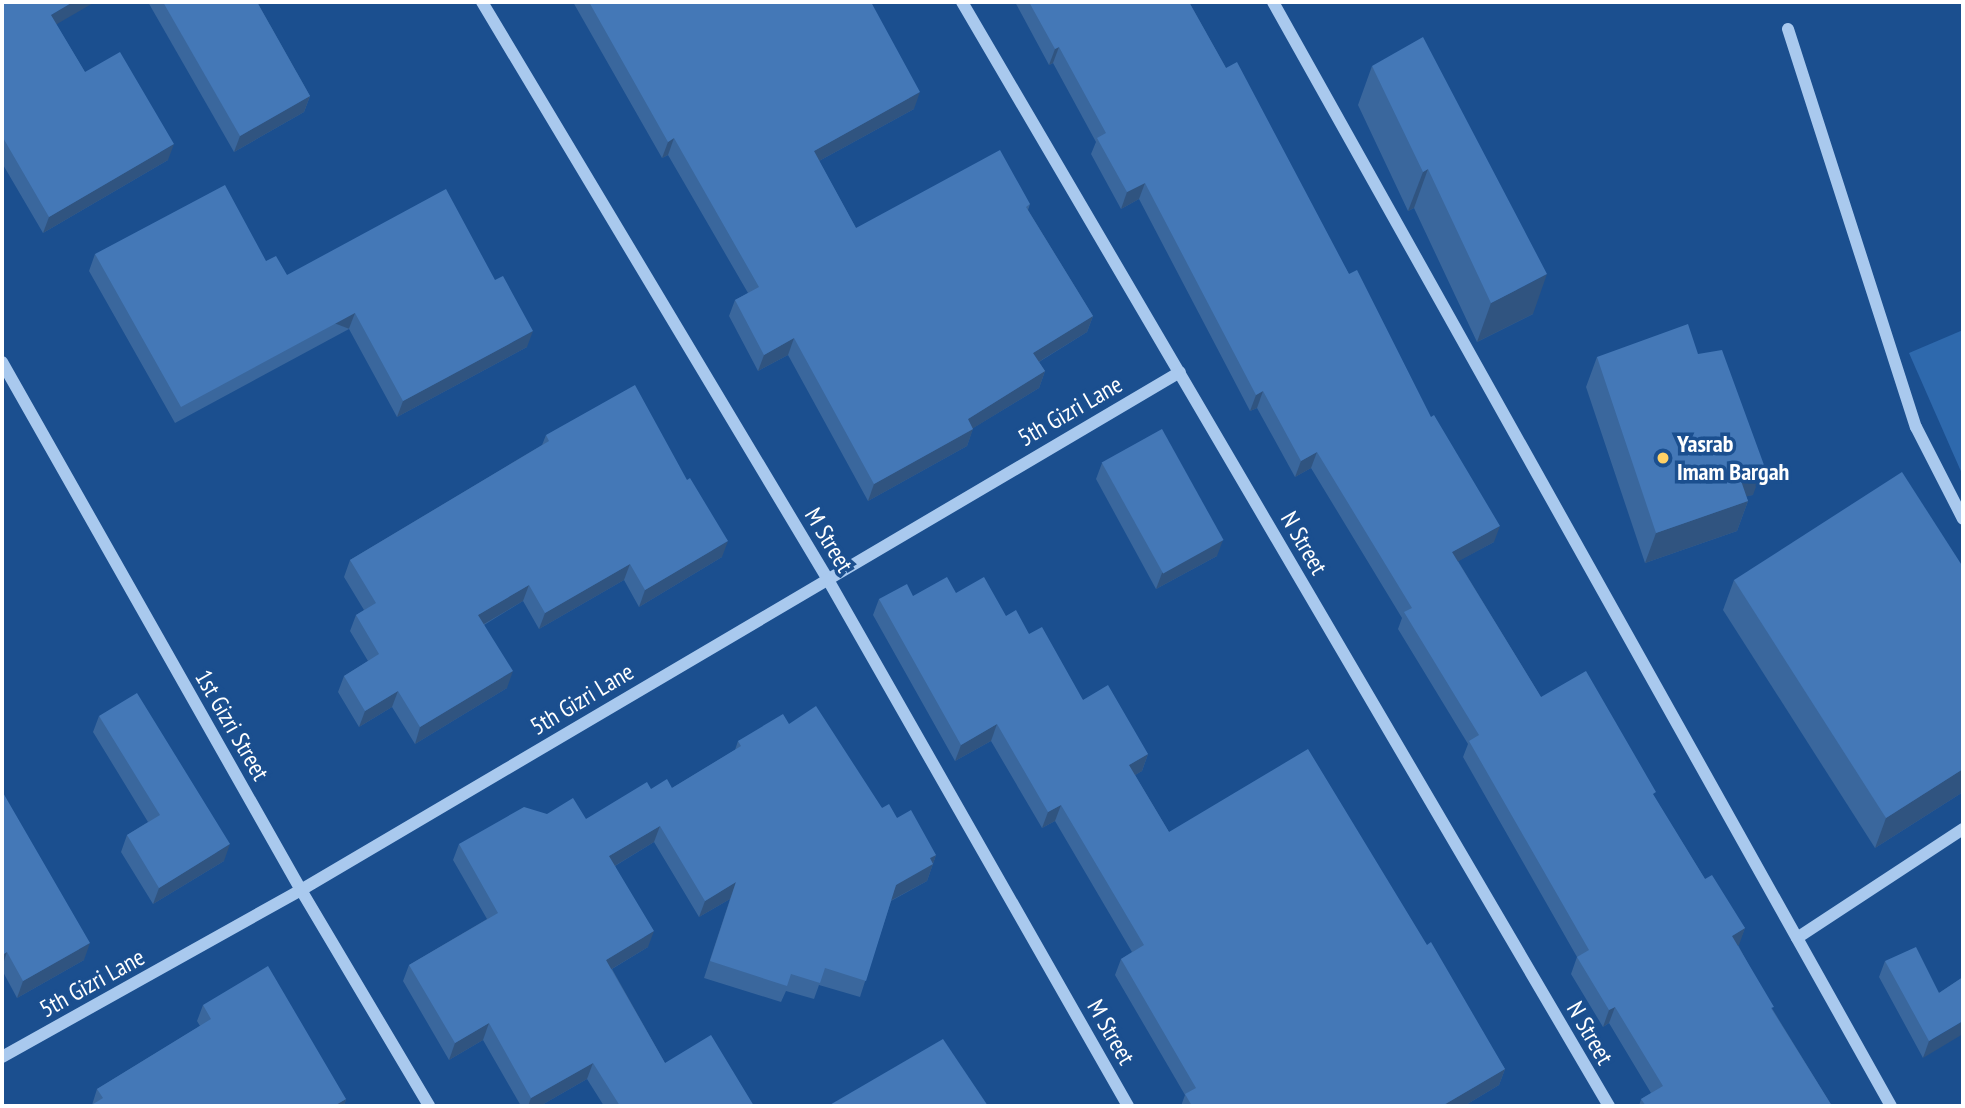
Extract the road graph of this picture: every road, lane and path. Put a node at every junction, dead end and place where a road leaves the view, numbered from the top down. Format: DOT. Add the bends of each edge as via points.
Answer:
graph roads {
  1 [pos="482,2"];
  2 [pos="962,2"];
  3 [pos="1273,2"];
  4 [pos="1788,29"];
  5 [pos="2,362"];
  6 [pos="1180,372"];
  7 [pos="1963,519"];
  8 [pos="827,578"];
  9 [pos="1963,829"];
  10 [pos="301,890"];
  11 [pos="1797,938"];
  12 [pos="2,1058"];
  13 [pos="429,1106"];
  14 [pos="1128,1106"];
  15 [pos="1609,1106"];
  16 [pos="1891,1106"];
  1 -- 8 [label="street, M Street"];
  2 -- 6 [label="street, N Street"];
  3 -- 11 [label="street"];
  4 -- 7 [label="street" via="1916,427"];
  5 -- 10 [label="street, 1st Gizri Street"];
  6 -- 8 [label="street, 5th Gizri Lane"];
  6 -- 15 [label="street, N Street"];
  8 -- 10 [label="street, 5th Gizri Lane"];
  8 -- 14 [label="street, M Street"];
  9 -- 11 [label="street"];
  10 -- 12 [label="street, 5th Gizri Lane"];
  10 -- 13 [label="street, 1st Gizri Street"];
  11 -- 16 [label="street"];
}
